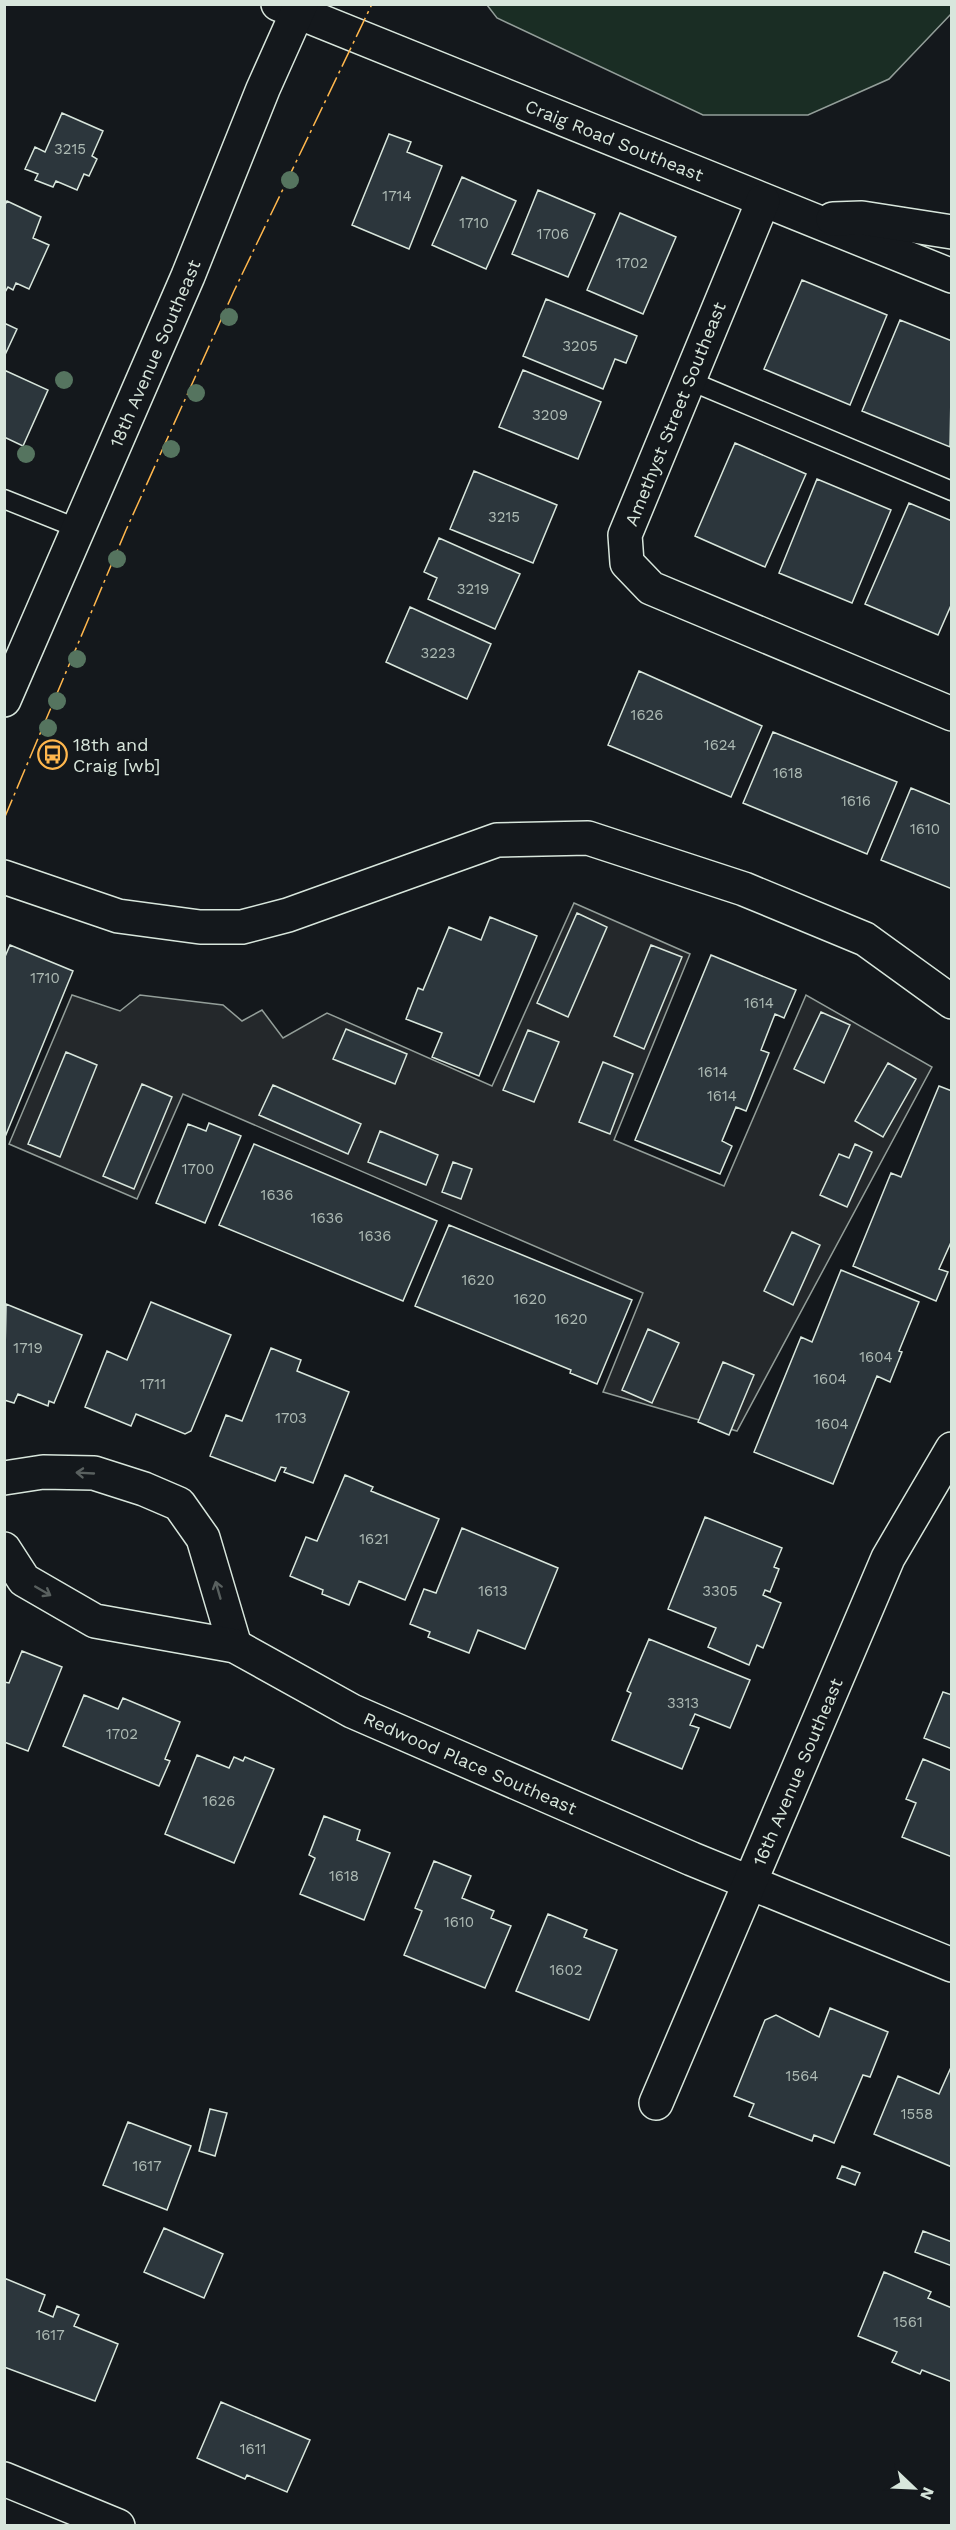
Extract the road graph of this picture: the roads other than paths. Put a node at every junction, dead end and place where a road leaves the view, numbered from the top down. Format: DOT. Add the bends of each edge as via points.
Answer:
graph roads {
  1 [pos="292,7"];
  2 [pos="763,201"];
  3 [pos="813,219"];
  4 [pos="951,232"];
  5 [pos="951,276"];
  6 [pos="688,380"];
  7 [pos="951,490"];
  8 [pos="4,499"];
  9 [pos="79,529"];
  10 [pos="4,700"];
  11 [pos="951,714"];
  12 [pos="4,877"];
  13 [pos="951,1002"];
  14 [pos="951,1449"];
  15 [pos="4,1478"];
  16 [pos="4,1549"];
  17 [pos="235,1646"];
  18 [pos="749,1883"];
  19 [pos="951,1965"];
  20 [pos="656,2103"];
  21 [pos="4,2479"];
  22 [pos="118,2526"];
  1 -- 2 [label="street, Craig Road Southeast"];
  1 -- 9 [label="street, 18th Avenue Southeast"];
  2 -- 3 [label="street, Craig Road Southeast"];
  2 -- 6 [label="street, Amethyst Street Southeast"];
  3 -- 4 [label="street" via="862,218"];
  3 -- 5 [label="street, Craig Road Southeast"];
  6 -- 7 [label="lane"];
  6 -- 11 [label="street, Amethyst Street Southeast" via="625,535 627,563 651,588"];
  8 -- 9 [label="lane"];
  9 -- 10 [label="street, 18th Avenue Southeast"];
  12 -- 13 [label="street" via="118,916 200,927 242,927 288,915 497,840 588,838 744,889 866,939"];
  14 -- 18 [label="street, 16th Avenue Southeast" via="888,1558"];
  17 -- 15 [label="street, one-way" via="203,1538 179,1504 94,1473 43,1472"];
  16 -- 17 [label="street, Redwood Place Southeast, one-way" via="24,1580 95,1621"];
  17 -- 18 [label="street, Redwood Place Southeast" via="352,1711"];
  18 -- 19 [label="street, Redwood Place Southeast"];
  18 -- 20 [label="street, 16th Avenue Southeast"];
  21 -- 22 [label="street"];
}
